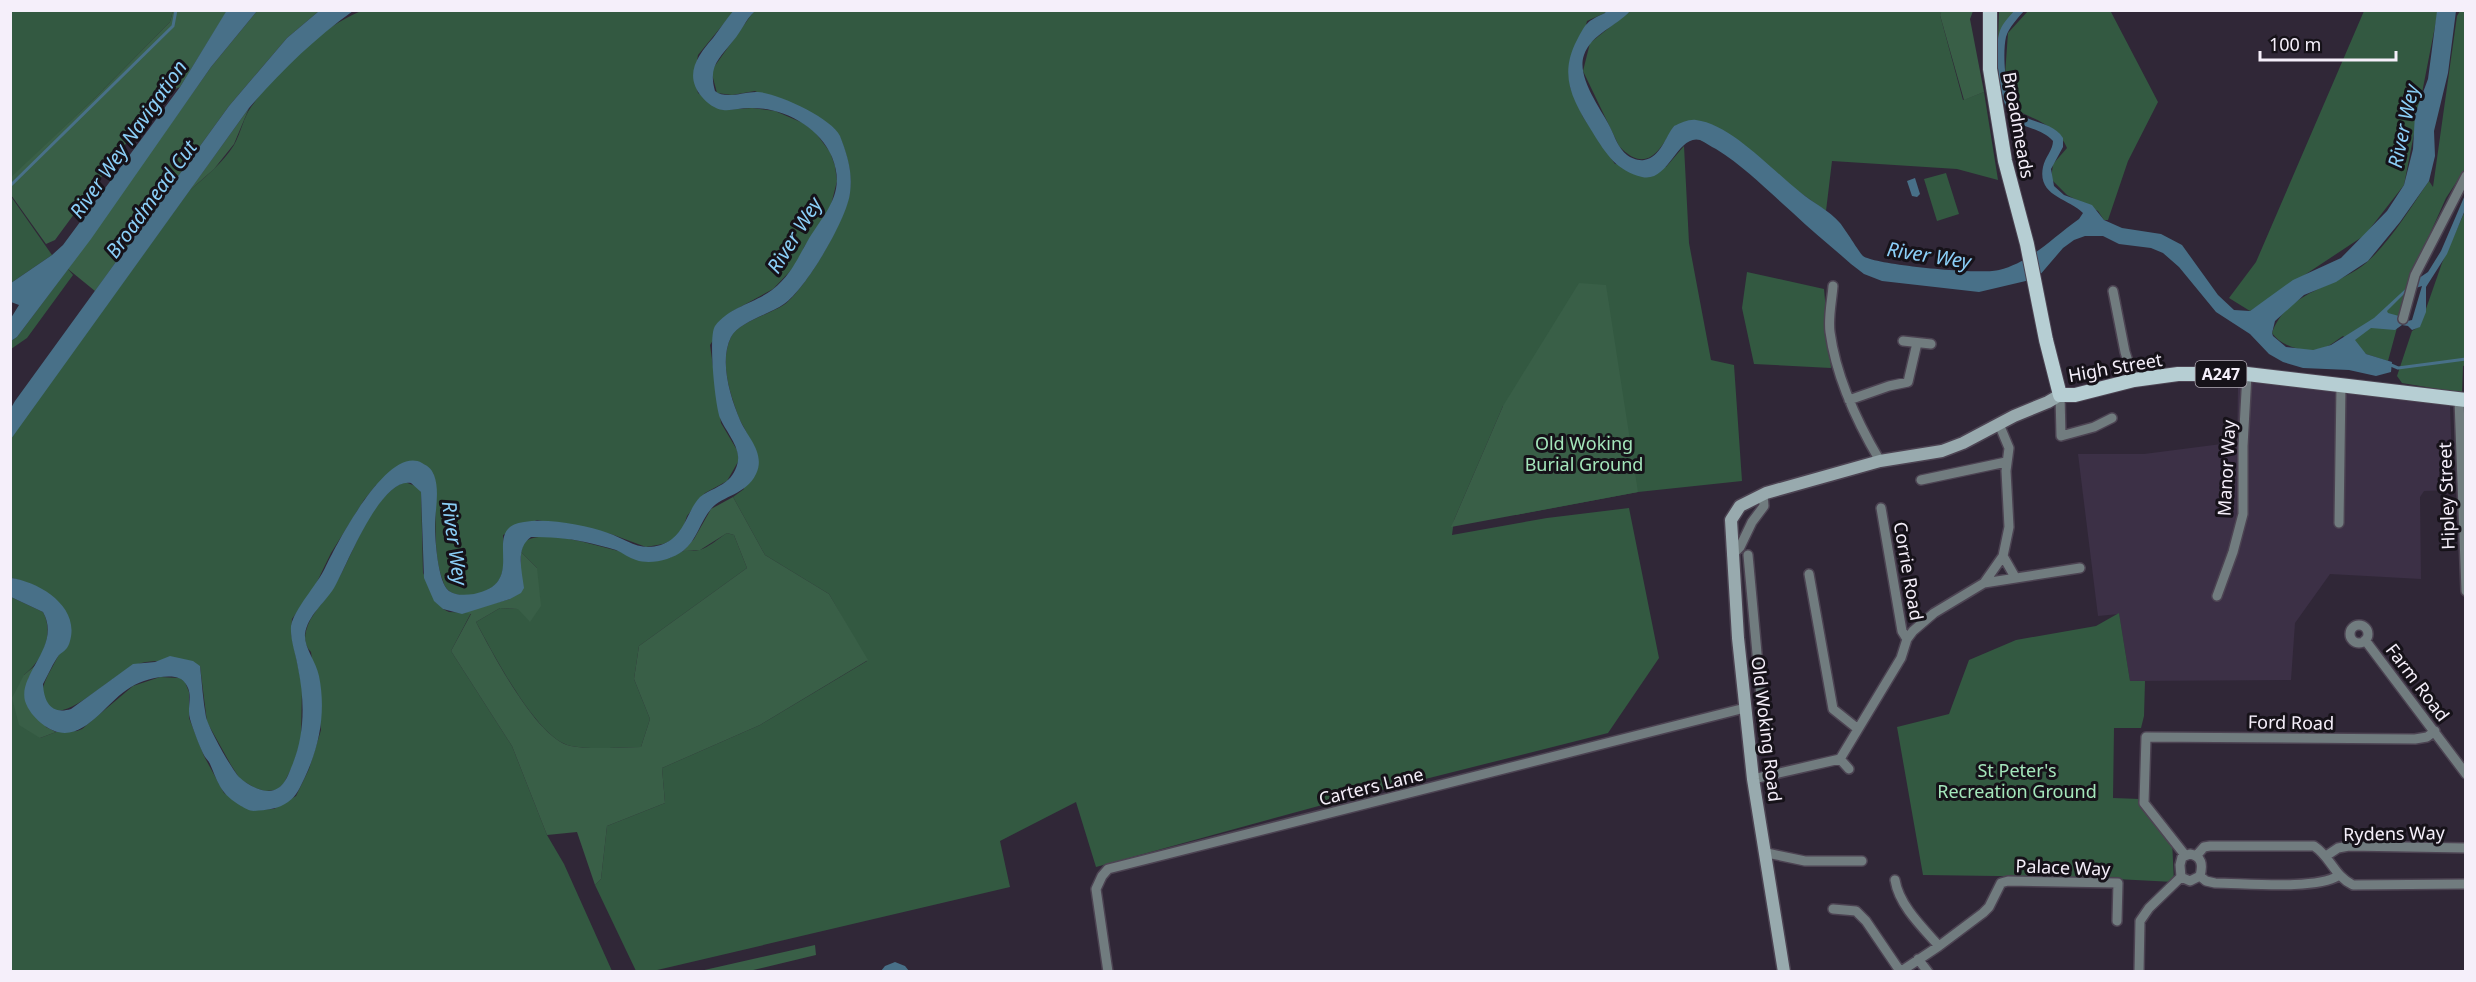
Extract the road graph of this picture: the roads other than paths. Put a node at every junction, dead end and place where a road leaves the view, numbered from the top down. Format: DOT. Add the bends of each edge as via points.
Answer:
graph roads {
  1 [pos="1990,10"];
  2 [pos="2466,176"];
  3 [pos="1833,286"];
  4 [pos="2113,291"];
  5 [pos="2127,306"];
  6 [pos="2116,308"];
  7 [pos="2403,319"];
  8 [pos="1903,341"];
  9 [pos="1917,343"];
  10 [pos="1931,344"];
  11 [pos="2247,374"];
  12 [pos="2134,380"];
  13 [pos="2341,385"];
  14 [pos="2060,395"];
  15 [pos="1849,400"];
  16 [pos="2462,400"];
  17 [pos="2112,418"];
  18 [pos="1999,424"];
  19 [pos="2007,460"];
  20 [pos="1880,461"];
  21 [pos="1922,480"];
  22 [pos="1758,496"];
  23 [pos="1881,508"];
  24 [pos="2339,523"];
  25 [pos="1732,555"];
  26 [pos="1748,555"];
  27 [pos="2003,556"];
  28 [pos="2080,568"];
  29 [pos="1809,574"];
  30 [pos="2015,577"];
  31 [pos="1984,583"];
  32 [pos="2466,591"];
  33 [pos="2217,596"];
  34 [pos="1755,636"];
  35 [pos="1738,638"];
  36 [pos="1907,639"];
  37 [pos="2365,640"];
  38 [pos="1745,708"];
  39 [pos="1763,719"];
  40 [pos="1858,729"];
  41 [pos="2435,731"];
  42 [pos="1840,759"];
  43 [pos="1849,770"];
  44 [pos="2466,774"];
  45 [pos="1753,779"];
  46 [pos="2466,849"];
  47 [pos="1767,852"];
  48 [pos="2185,855"];
  49 [pos="2197,855"];
  50 [pos="2326,856"];
  51 [pos="1862,861"];
  52 [pos="2200,876"];
  53 [pos="2338,876"];
  54 [pos="2181,877"];
  55 [pos="1895,880"];
  56 [pos="2466,884"];
  57 [pos="1833,909"];
  58 [pos="2117,921"];
  59 [pos="1939,946"];
  60 [pos="1918,959"];
  61 [pos="1900,971"];
  62 [pos="1108,972"];
  63 [pos="1784,972"];
  64 [pos="1928,972"];
  65 [pos="2139,972"];
  1 -- 14 [label="main road, Broadmeads" via="1990,69 2005,161"];
  2 -- 7 [label="street" via="2414,280"];
  3 -- 15 [label="street" via="1830,329"];
  4 -- 6 [label="street"];
  5 -- 6 [label="street"];
  6 -- 12 [label="street"];
  8 -- 9 [label="street"];
  9 -- 10 [label="street"];
  9 -- 15 [label="street" via="1908,382"];
  11 -- 12 [label="main road, High Street / A247" via="2178,374"];
  11 -- 13 [label="main road, High Street / A247"];
  11 -- 33 [label="street, Manor Way" via="2243,514"];
  12 -- 14 [label="main road, High Street / A247" via="2087,393"];
  13 -- 16 [label="main road, High Street / A247"];
  13 -- 24 [label="street"];
  14 -- 17 [label="street" via="2061,436"];
  14 -- 18 [label="main road, High Street"];
  15 -- 20 [label="street"];
  16 -- 32 [label="street, Hipley Street"];
  18 -- 19 [label="street" via="2008,443"];
  18 -- 20 [label="main road, High Street" via="1942,451"];
  19 -- 21 [label="street"];
  19 -- 27 [label="street" via="2009,527"];
  20 -- 22 [label="main road, High Street"];
  22 -- 25 [label="street" via="1764,506"];
  22 -- 25 [label="main road, Old Woking Road" via="1740,506 1731,520"];
  23 -- 36 [label="street, Corrie Road" via="1902,632"];
  25 -- 35 [label="main road, Old Woking Road"];
  26 -- 34 [label="street"];
  27 -- 30 [label="street"];
  27 -- 31 [label="street"];
  28 -- 30 [label="street"];
  29 -- 40 [label="street" via="1833,709"];
  30 -- 31 [label="street"];
  31 -- 36 [label="street" via="1934,613"];
  34 -- 35 [label="street"];
  34 -- 39 [label="street"];
  35 -- 38 [label="main road, Old Woking Road"];
  36 -- 40 [label="street" via="1901,658"];
  37 -- 41 [label="street, Farm Road"];
  38 -- 45 [label="main road, Old Woking Road"];
  38 -- 62 [label="street, Carters Lane" via="1108,869 1096,890"];
  40 -- 42 [label="street"];
  41 -- 44 [label="street, Farm Road"];
  41 -- 48 [label="street, Ford Road" via="2416,739 2146,737 2144,803"];
  42 -- 43 [label="street"];
  42 -- 45 [label="street"];
  45 -- 47 [label="main road, Old Woking Road"];
  46 -- 50 [label="street, Rydens Way" via="2349,846"];
  47 -- 51 [label="street" via="1806,861"];
  47 -- 63 [label="main road, Old Woking Road"];
  48 -- 49 [label="street, Rydens Way"];
  48 -- 54 [label="street" via="2180,861"];
  49 -- 50 [label="street, Rydens Way" via="2204,847 2247,845 2314,846"];
  49 -- 52 [label="street" via="2202,862"];
  50 -- 53 [label="street, Rydens Way"];
  52 -- 53 [label="street" via="2215,883 2308,884"];
  52 -- 54 [label="street" via="2190,881"];
  53 -- 56 [label="street" via="2353,885"];
  54 -- 65 [label="street" via="2140,921"];
  55 -- 59 [label="street" via="1897,891 1916,920"];
  57 -- 61 [label="street" via="1856,911"];
  58 -- 59 [label="street, Palace Way" via="2118,883 2007,881 2001,883 1983,913"];
  59 -- 60 [label="street, Palace Way"];
  60 -- 61 [label="street, Palace Way"];
  60 -- 64 [label="street"];
}
